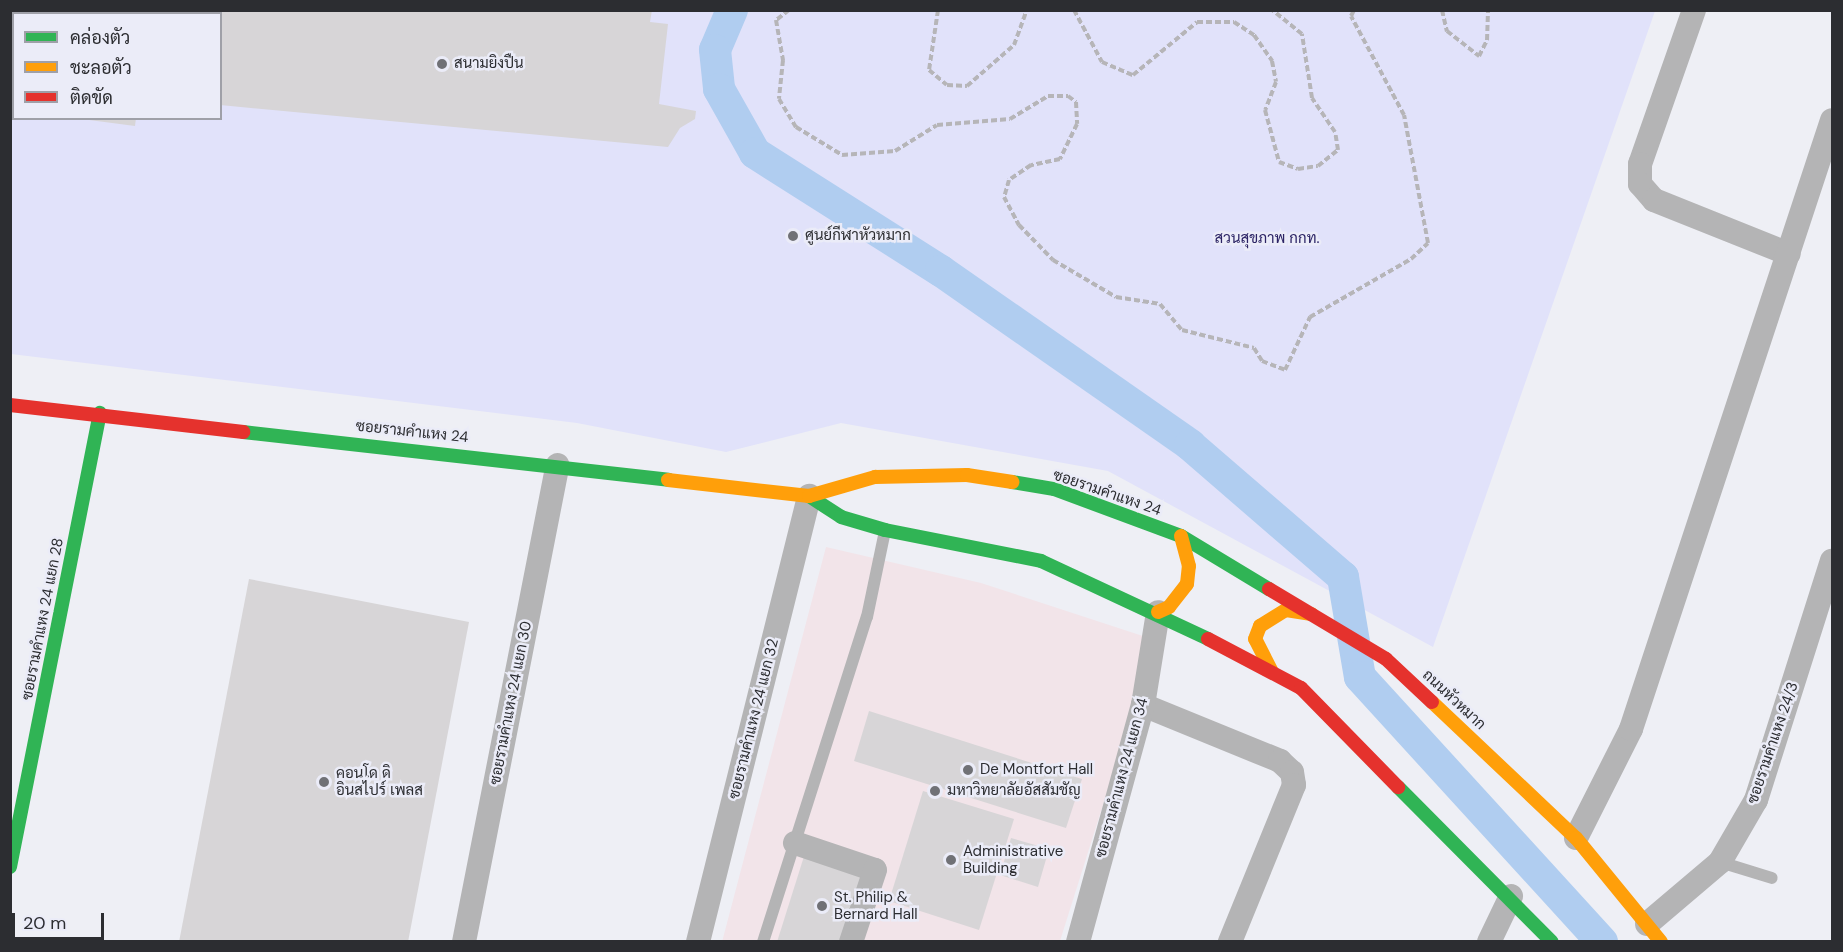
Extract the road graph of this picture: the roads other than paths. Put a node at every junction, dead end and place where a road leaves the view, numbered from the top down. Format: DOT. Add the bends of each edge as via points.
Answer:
graph roads {
  1 [pos="1694,10"];
  2 [pos="1833,120"];
  3 [pos="1789,254"];
  4 [pos="10,405"];
  5 [pos="100,413"];
  6 [pos="558,465"];
  7 [pos="809,496"];
  8 [pos="885,530"];
  9 [pos="1181,536"];
  10 [pos="1833,561"];
  11 [pos="1158,612"];
  12 [pos="1315,617"];
  13 [pos="1272,672"];
  14 [pos="1143,705"];
  15 [pos="1576,838"];
  16 [pos="795,843"];
  17 [pos="1720,862"];
  18 [pos="10,867"];
  19 [pos="1773,878"];
  20 [pos="1511,896"];
  21 [pos="1654,933"];
  22 [pos="464,942"];
  23 [pos="698,942"];
  24 [pos="763,942"];
  25 [pos="851,942"];
  26 [pos="1078,942"];
  27 [pos="1230,942"];
  28 [pos="1489,942"];
  29 [pos="1552,942"];
  1 -- 3 [label="street" via="1640,164 1640,184 1654,200"];
  2 -- 3 [label="street"];
  3 -- 15 [label="street" via="1631,729"];
  4 -- 5 [label="main road, ซอยรามคำแหง 24"];
  5 -- 6 [label="main road, ซอยรามคำแหง 24"];
  5 -- 18 [label="main road, ซอยรามคำแหง 24 แยก 28"];
  6 -- 7 [label="main road, ซอยรามคำแหง 24"];
  6 -- 22 [label="street, ซอยรามคำแหง 24 แยก 30"];
  7 -- 8 [label="main road, ซอยรามคำแหง 24" via="841,517"];
  7 -- 9 [label="main road, ซอยรามคำแหง 24" via="875,477 967,475 1054,489"];
  7 -- 23 [label="street, ซอยรามคำแหง 24 แยก 32"];
  8 -- 11 [label="main road, ซอยรามคำแหง 24" via="1016,553"];
  8 -- 16 [label="lane" via="867,617"];
  9 -- 11 [label="main road" via="1189,566 1187,584 1169,607"];
  9 -- 12 [label="main road, ถนนหัวหมาก"];
  10 -- 17 [label="street, ซอยรามคำแหง 24/3" via="1756,800"];
  11 -- 13 [label="main road"];
  11 -- 14 [label="street, ซอยรามคำแหง 24 แยก 34"];
  12 -- 13 [label="main road" via="1286,610 1268,617 1260,626 1255,639"];
  12 -- 15 [label="main road, ถนนหัวหมาก" via="1386,659"];
  13 -- 20 [label="main road" via="1301,688"];
  14 -- 26 [label="street, ซอยรามคำแหง 24 แยก 34"];
  14 -- 27 [label="street" via="1280,761 1292,772 1294,785"];
  15 -- 21 [label="main road, ถนนหัวหมาก"];
  16 -- 24 [label="lane"];
  16 -- 25 [label="street" via="875,870"];
  17 -- 19 [label="lane"];
  17 -- 21 [label="street, ซอยรามคำแหง 24/3"];
  20 -- 28 [label="street"];
  20 -- 29 [label="main road"];
}
